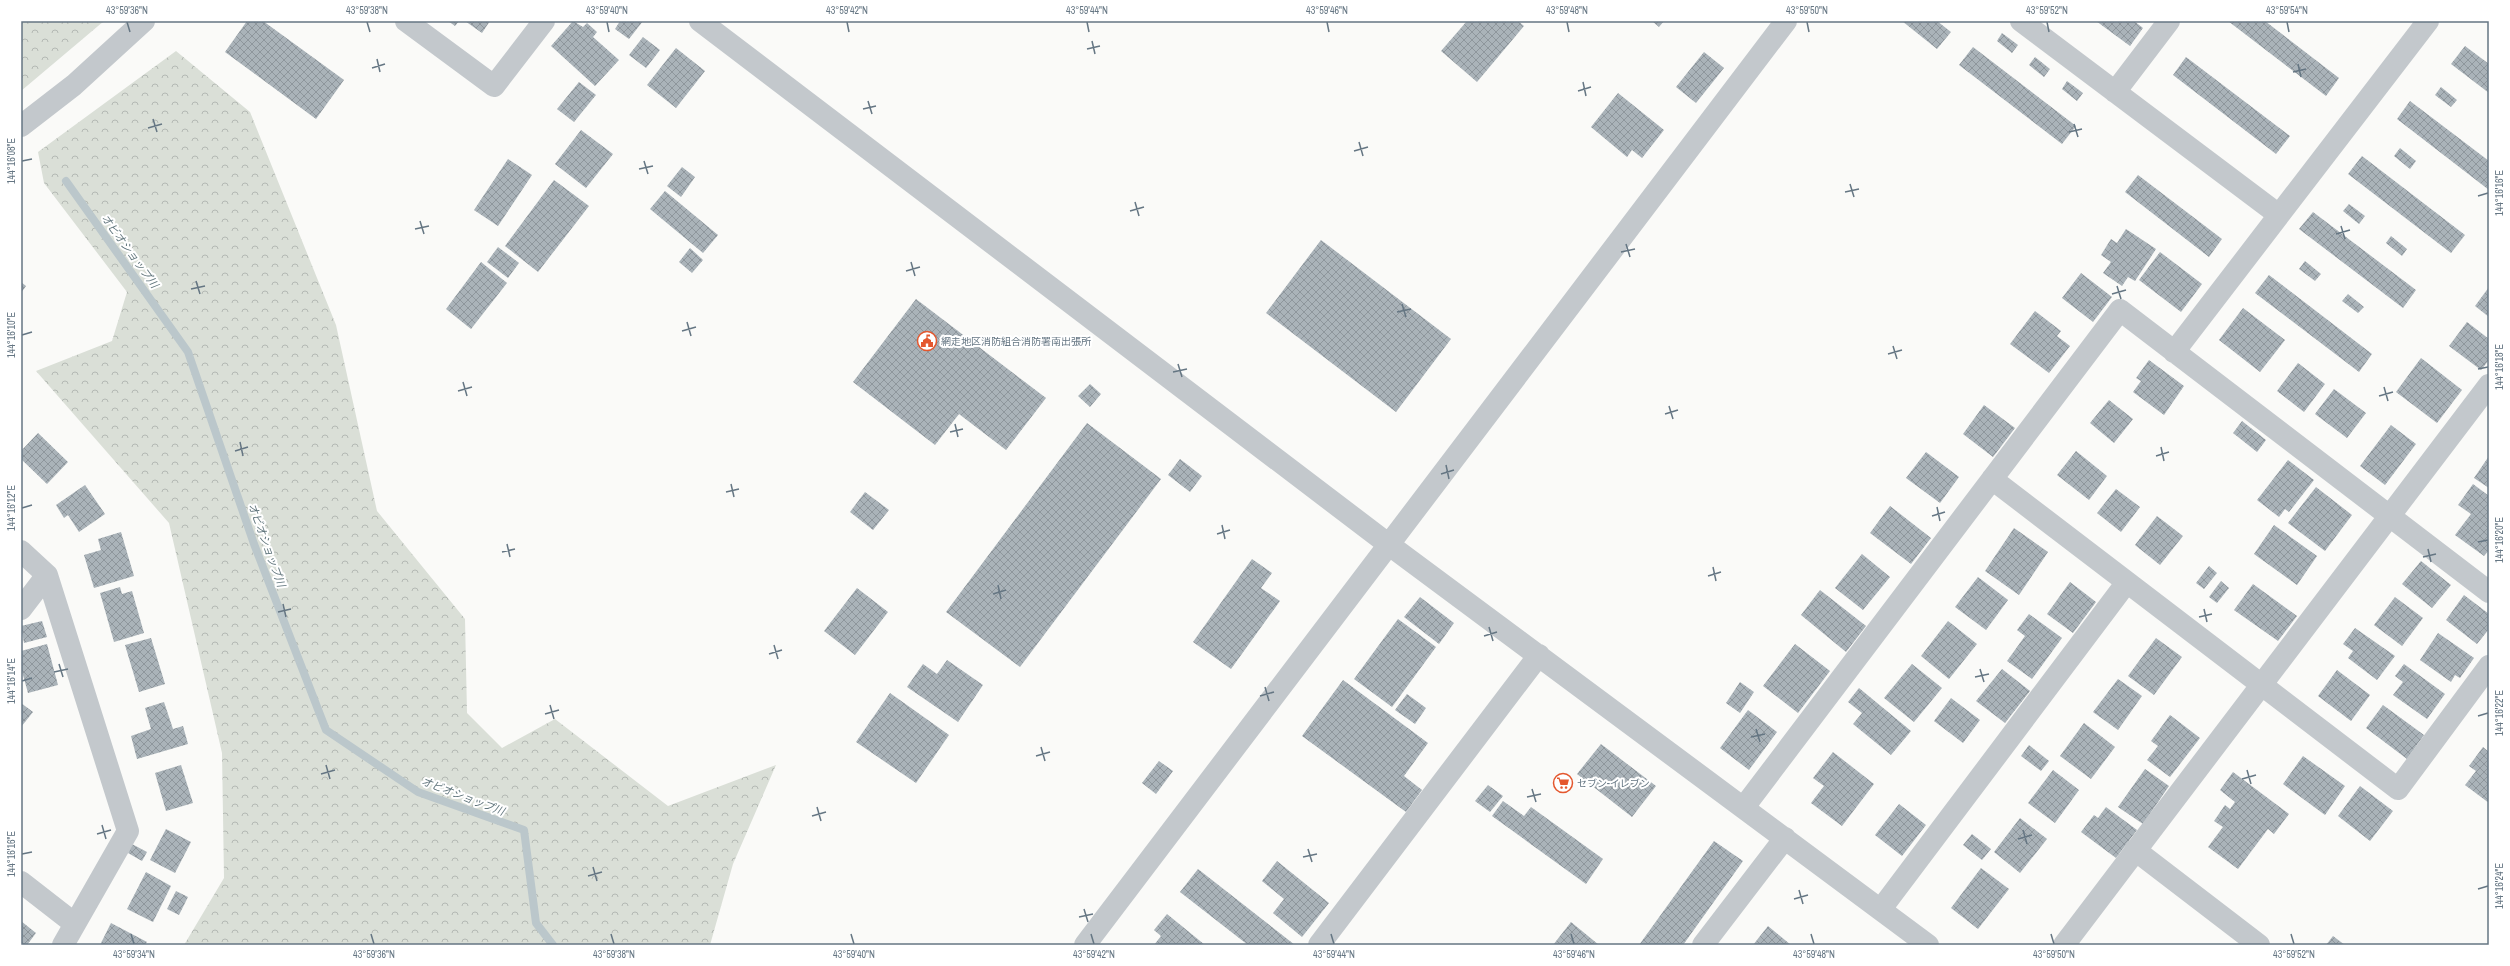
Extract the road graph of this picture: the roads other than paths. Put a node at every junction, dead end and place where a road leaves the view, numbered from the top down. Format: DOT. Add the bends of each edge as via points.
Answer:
graph roads {
  1 [pos="144,21"];
  2 [pos="406,21"];
  3 [pos="544,21"];
  4 [pos="700,21"];
  5 [pos="1786,21"];
  6 [pos="2021,21"];
  7 [pos="2169,21"];
  8 [pos="2428,21"];
  9 [pos="2115,92"];
  10 [pos="21,126"];
  11 [pos="2279,216"];
  12 [pos="2174,352"];
  13 [pos="2489,384"];
  14 [pos="1992,479"];
  15 [pos="2389,516"];
  16 [pos="1388,544"];
  17 [pos="21,551"];
  18 [pos="47,575"];
  19 [pos="2127,582"];
  20 [pos="2489,592"];
  21 [pos="21,609"];
  22 [pos="1539,655"];
  23 [pos="2489,666"];
  24 [pos="2260,684"];
  25 [pos="1744,807"];
  26 [pos="1785,838"];
  27 [pos="2135,850"];
  28 [pos="21,882"];
  29 [pos="1881,909"];
  30 [pos="75,924"];
  31 [pos="64,945"];
  32 [pos="1085,945"];
  33 [pos="1318,945"];
  34 [pos="1703,945"];
  35 [pos="1928,945"];
  36 [pos="2064,945"];
  37 [pos="2259,945"];
  1 -- 10 [label="street" via="74,85"];
  2 -- 3 [label="street" via="494,86"];
  4 -- 16 [label="street"];
  5 -- 16 [label="street"];
  6 -- 9 [label="street"];
  7 -- 9 [label="street"];
  8 -- 11 [label="street"];
  9 -- 11 [label="street"];
  11 -- 12 [label="street"];
  12 -- 14 [label="street" via="2120,310"];
  12 -- 15 [label="street"];
  13 -- 15 [label="street"];
  14 -- 19 [label="street"];
  14 -- 25 [label="street"];
  15 -- 20 [label="street"];
  15 -- 24 [label="street"];
  16 -- 22 [label="street"];
  16 -- 32 [label="street"];
  17 -- 18 [label="street"];
  18 -- 21 [label="street"];
  18 -- 30 [label="street" via="128,831"];
  19 -- 24 [label="street"];
  19 -- 29 [label="street"];
  22 -- 25 [label="street"];
  22 -- 33 [label="street"];
  23 -- 24 [label="street" via="2398,789"];
  24 -- 27 [label="street"];
  25 -- 26 [label="street"];
  26 -- 29 [label="street"];
  26 -- 34 [label="street"];
  27 -- 36 [label="street"];
  27 -- 37 [label="street"];
  28 -- 30 [label="street"];
  29 -- 35 [label="street"];
  30 -- 31 [label="street"];
}
